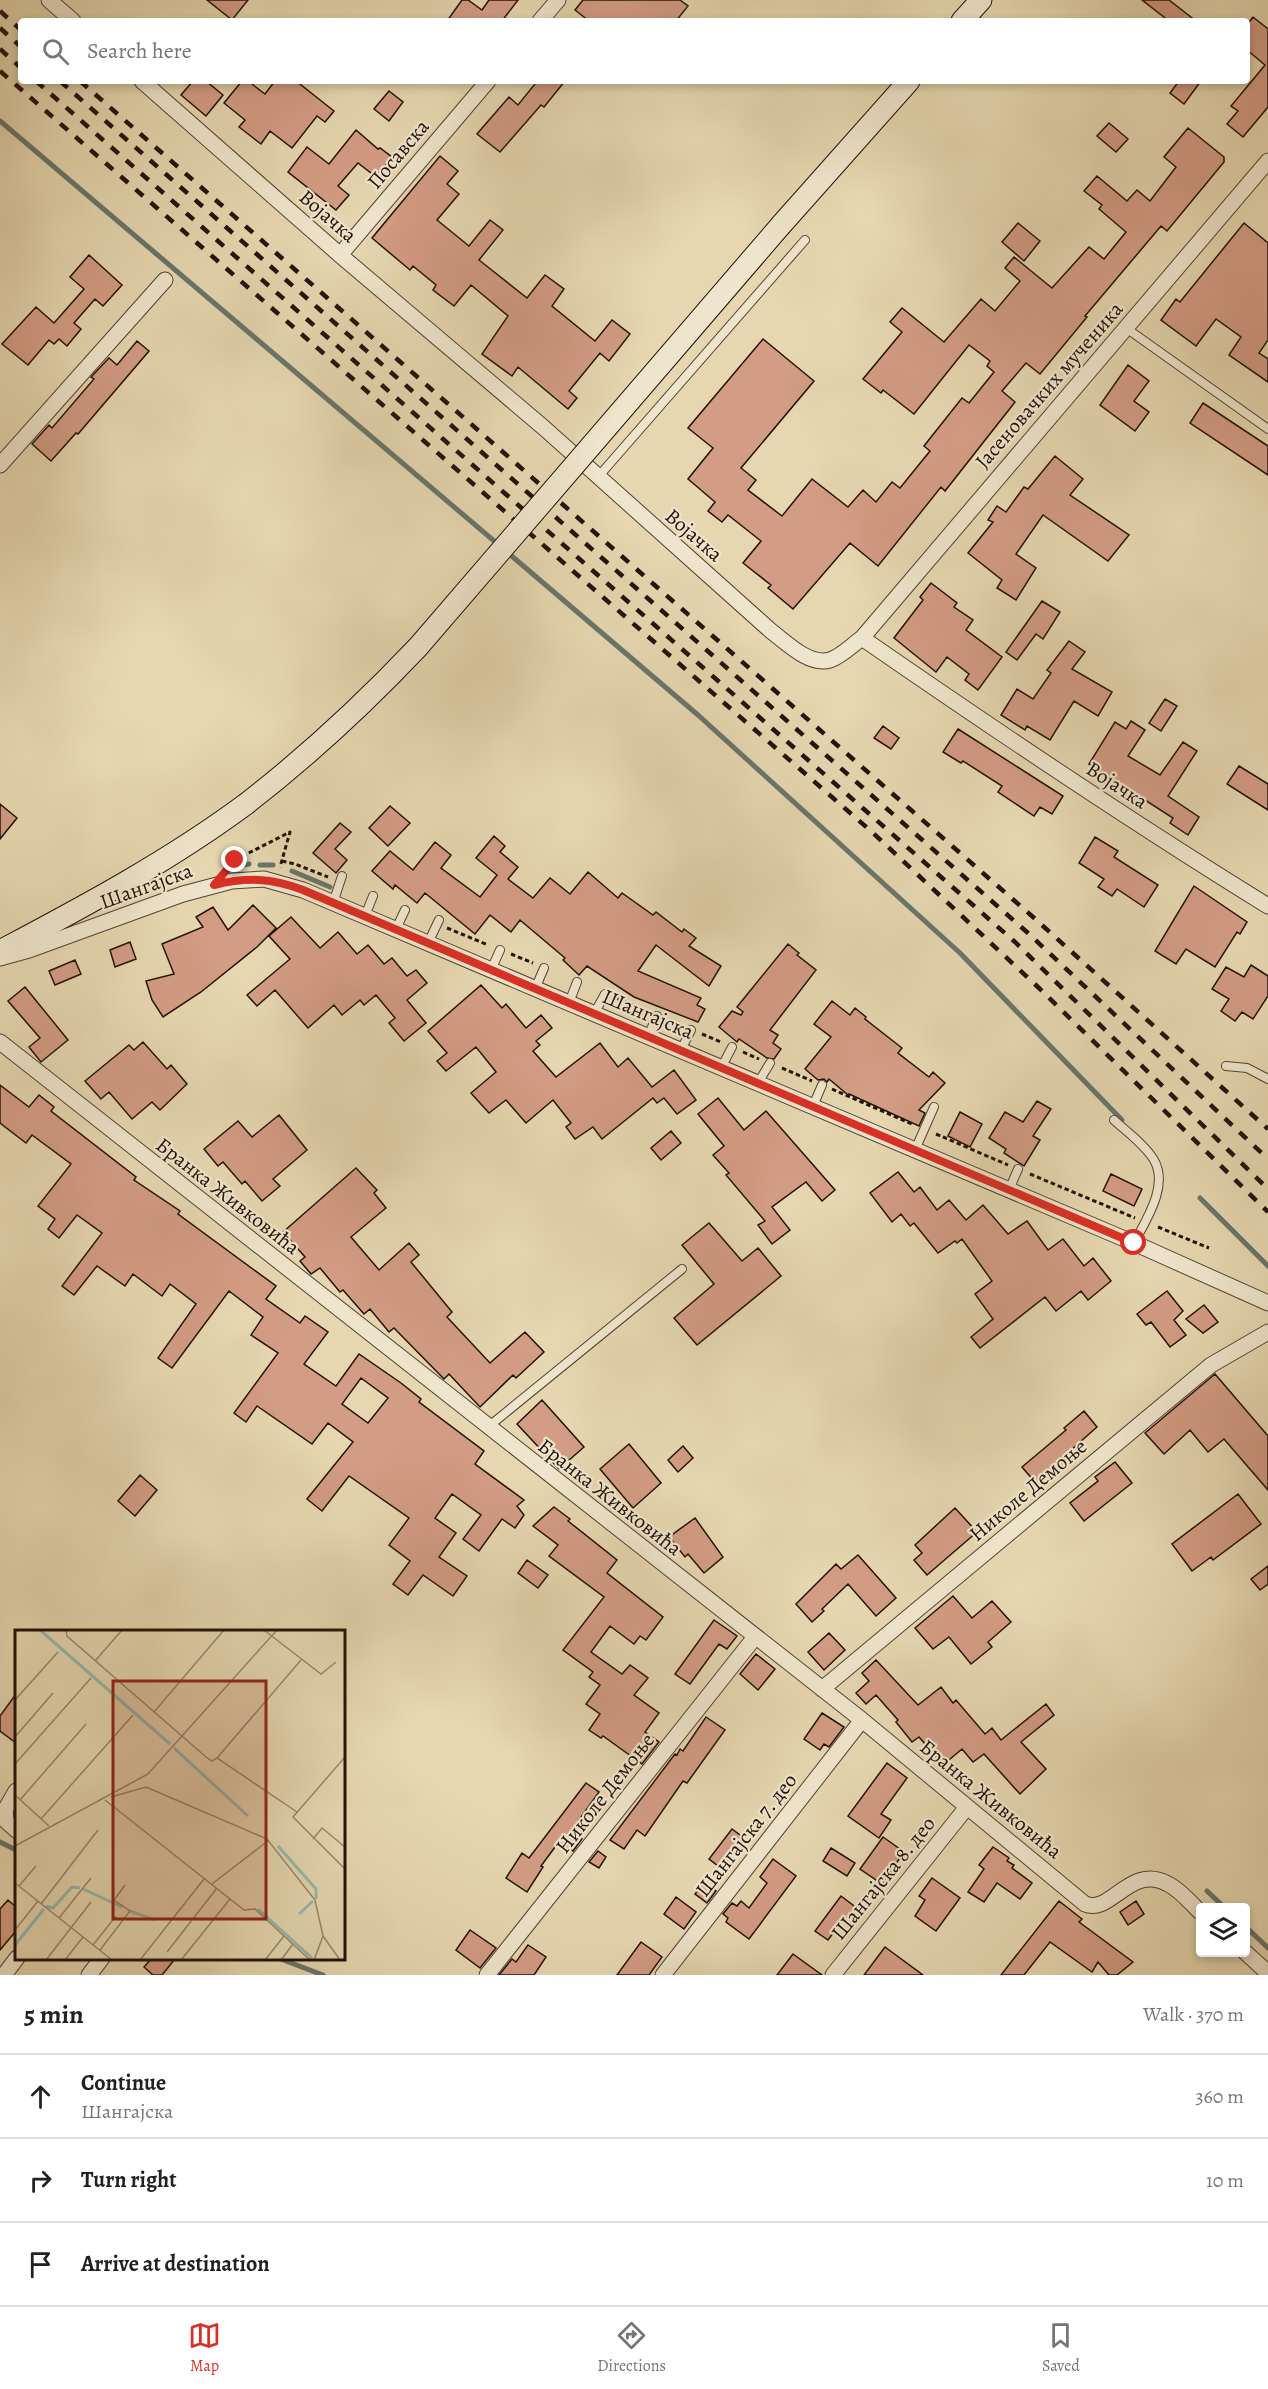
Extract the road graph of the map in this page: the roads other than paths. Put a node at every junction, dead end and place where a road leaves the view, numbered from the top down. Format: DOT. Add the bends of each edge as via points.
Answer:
graph roads {
  1 [pos="49,0"];
  2 [pos="558,0"];
  3 [pos="981,0"];
  4 [pos="70,18"];
  5 [pos="543,18"];
  6 [pos="965,18"];
  7 [pos="145,84"];
  8 [pos="485,84"];
  9 [pos="906,84"];
  10 [pos="1268,161"];
  11 [pos="805,240"];
  12 [pos="340,255"];
  13 [pos="165,280"];
  14 [pos="1126,328"];
  15 [pos="1268,429"];
  16 [pos="0,465"];
  17 [pos="597,478"];
  18 [pos="862,638"];
  19 [pos="341,879"];
  20 [pos="373,896"];
  21 [pos="333,903"];
  22 [pos="1268,906"];
  23 [pos="405,910"];
  24 [pos="365,916"];
  25 [pos="438,922"];
  26 [pos="396,929"];
  27 [pos="428,943"];
  28 [pos="500,950"];
  29 [pos="0,951"];
  30 [pos="0,958"];
  31 [pos="544,968"];
  32 [pos="491,970"];
  33 [pos="577,982"];
  34 [pos="535,988"];
  35 [pos="605,994"];
  36 [pos="569,1003"];
  37 [pos="594,1014"];
  38 [pos="657,1016"];
  39 [pos="691,1030"];
  40 [pos="648,1036"];
  41 [pos="0,1042"];
  42 [pos="732,1047"];
  43 [pos="681,1050"];
  44 [pos="770,1063"];
  45 [pos="1226,1066"];
  46 [pos="721,1068"];
  47 [pos="1268,1079"];
  48 [pos="758,1083"];
  49 [pos="822,1085"];
  50 [pos="813,1106"];
  51 [pos="934,1107"];
  52 [pos="1114,1120"];
  53 [pos="915,1150"];
  54 [pos="1018,1169"];
  55 [pos="1009,1190"];
  56 [pos="1134,1243"];
  57 [pos="682,1269"];
  58 [pos="1268,1303"];
  59 [pos="1268,1332"];
  60 [pos="488,1427"];
  61 [pos="755,1637"];
  62 [pos="822,1689"];
  63 [pos="862,1720"];
  64 [pos="15,1792"];
  65 [pos="967,1807"];
  66 [pos="15,1829"];
  67 [pos="1196,1909"];
  68 [pos="1250,1957"];
  69 [pos="16,1960"];
  70 [pos="101,1960"];
  71 [pos="1268,1973"];
  72 [pos="4,1975"];
  73 [pos="89,1975"];
  74 [pos="488,1975"];
  75 [pos="663,1975"];
  76 [pos="833,1975"];
  1 -- 4 [label="street"];
  2 -- 5 [label="street"];
  3 -- 6 [label="main road"];
  7 -- 12 [label="street, Војачка"];
  8 -- 12 [label="street, Посавска"];
  9 -- 29 [label="main road, bridge" via="418,647 357,710 290,770 174,854"];
  10 -- 14 [label="street, Јасеновачких мученика"];
  11 -- 17 [label="lane"];
  12 -- 17 [label="street, Војачка" via="543,427"];
  13 -- 16 [label="street"];
  14 -- 15 [label="lane"];
  14 -- 18 [label="street, Јасеновачких мученика"];
  17 -- 18 [label="street, Војачка" via="796,650 818,660 831,660"];
  18 -- 22 [label="street, Војачка" via="1002,735"];
  19 -- 21 [label="lane"];
  20 -- 24 [label="lane"];
  21 -- 24 [label="street, Шангајска"];
  21 -- 30 [label="street, Шангајска" via="277,881 250,878 214,885"];
  23 -- 26 [label="lane"];
  24 -- 26 [label="street, Шангајска"];
  25 -- 27 [label="lane"];
  26 -- 27 [label="street, Шангајска"];
  27 -- 32 [label="street, Шангајска"];
  28 -- 32 [label="lane"];
  31 -- 34 [label="lane"];
  32 -- 34 [label="street, Шангајска"];
  33 -- 36 [label="lane"];
  34 -- 36 [label="street, Шангајска"];
  35 -- 37 [label="lane"];
  36 -- 37 [label="street, Шангајска"];
  37 -- 40 [label="street, Шангајска"];
  38 -- 40 [label="lane"];
  39 -- 43 [label="lane"];
  40 -- 43 [label="street, Шангајска"];
  41 -- 60 [label="street, Бранка Живковића"];
  42 -- 46 [label="lane"];
  43 -- 46 [label="street, Шангајска"];
  44 -- 48 [label="lane"];
  45 -- 47 [label="lane" via="1246,1068"];
  46 -- 48 [label="street, Шангајска"];
  48 -- 50 [label="street, Шангајска"];
  49 -- 50 [label="lane"];
  50 -- 53 [label="street, Шангајска"];
  51 -- 53 [label="lane"];
  52 -- 56 [label="lane" via="1154,1160 1158,1173 1157,1190"];
  53 -- 55 [label="street, Шангајска"];
  54 -- 55 [label="lane"];
  55 -- 56 [label="street, Шангајска"];
  56 -- 58 [label="street, Шангајска"];
  57 -- 60 [label="lane"];
  59 -- 62 [label="street, Николе Демоње" via="1211,1365"];
  60 -- 61 [label="street, Бранка Живковића"];
  61 -- 62 [label="street, Бранка Живковића"];
  61 -- 74 [label="street, Николе Демоње"];
  62 -- 63 [label="street, Бранка Живковића"];
  63 -- 65 [label="street, Бранка Живковића"];
  63 -- 75 [label="street, Шангајска 7. део"];
  64 -- 66 [label="street" via="5,1816"];
  65 -- 67 [label="street, Бранка Живковића" via="1086,1904 1100,1905 1129,1884 1149,1879 1167,1884"];
  65 -- 76 [label="street, Шангајска 8. део"];
  68 -- 71 [label="street"];
  69 -- 72 [label="street"];
  70 -- 73 [label="street"];
}
